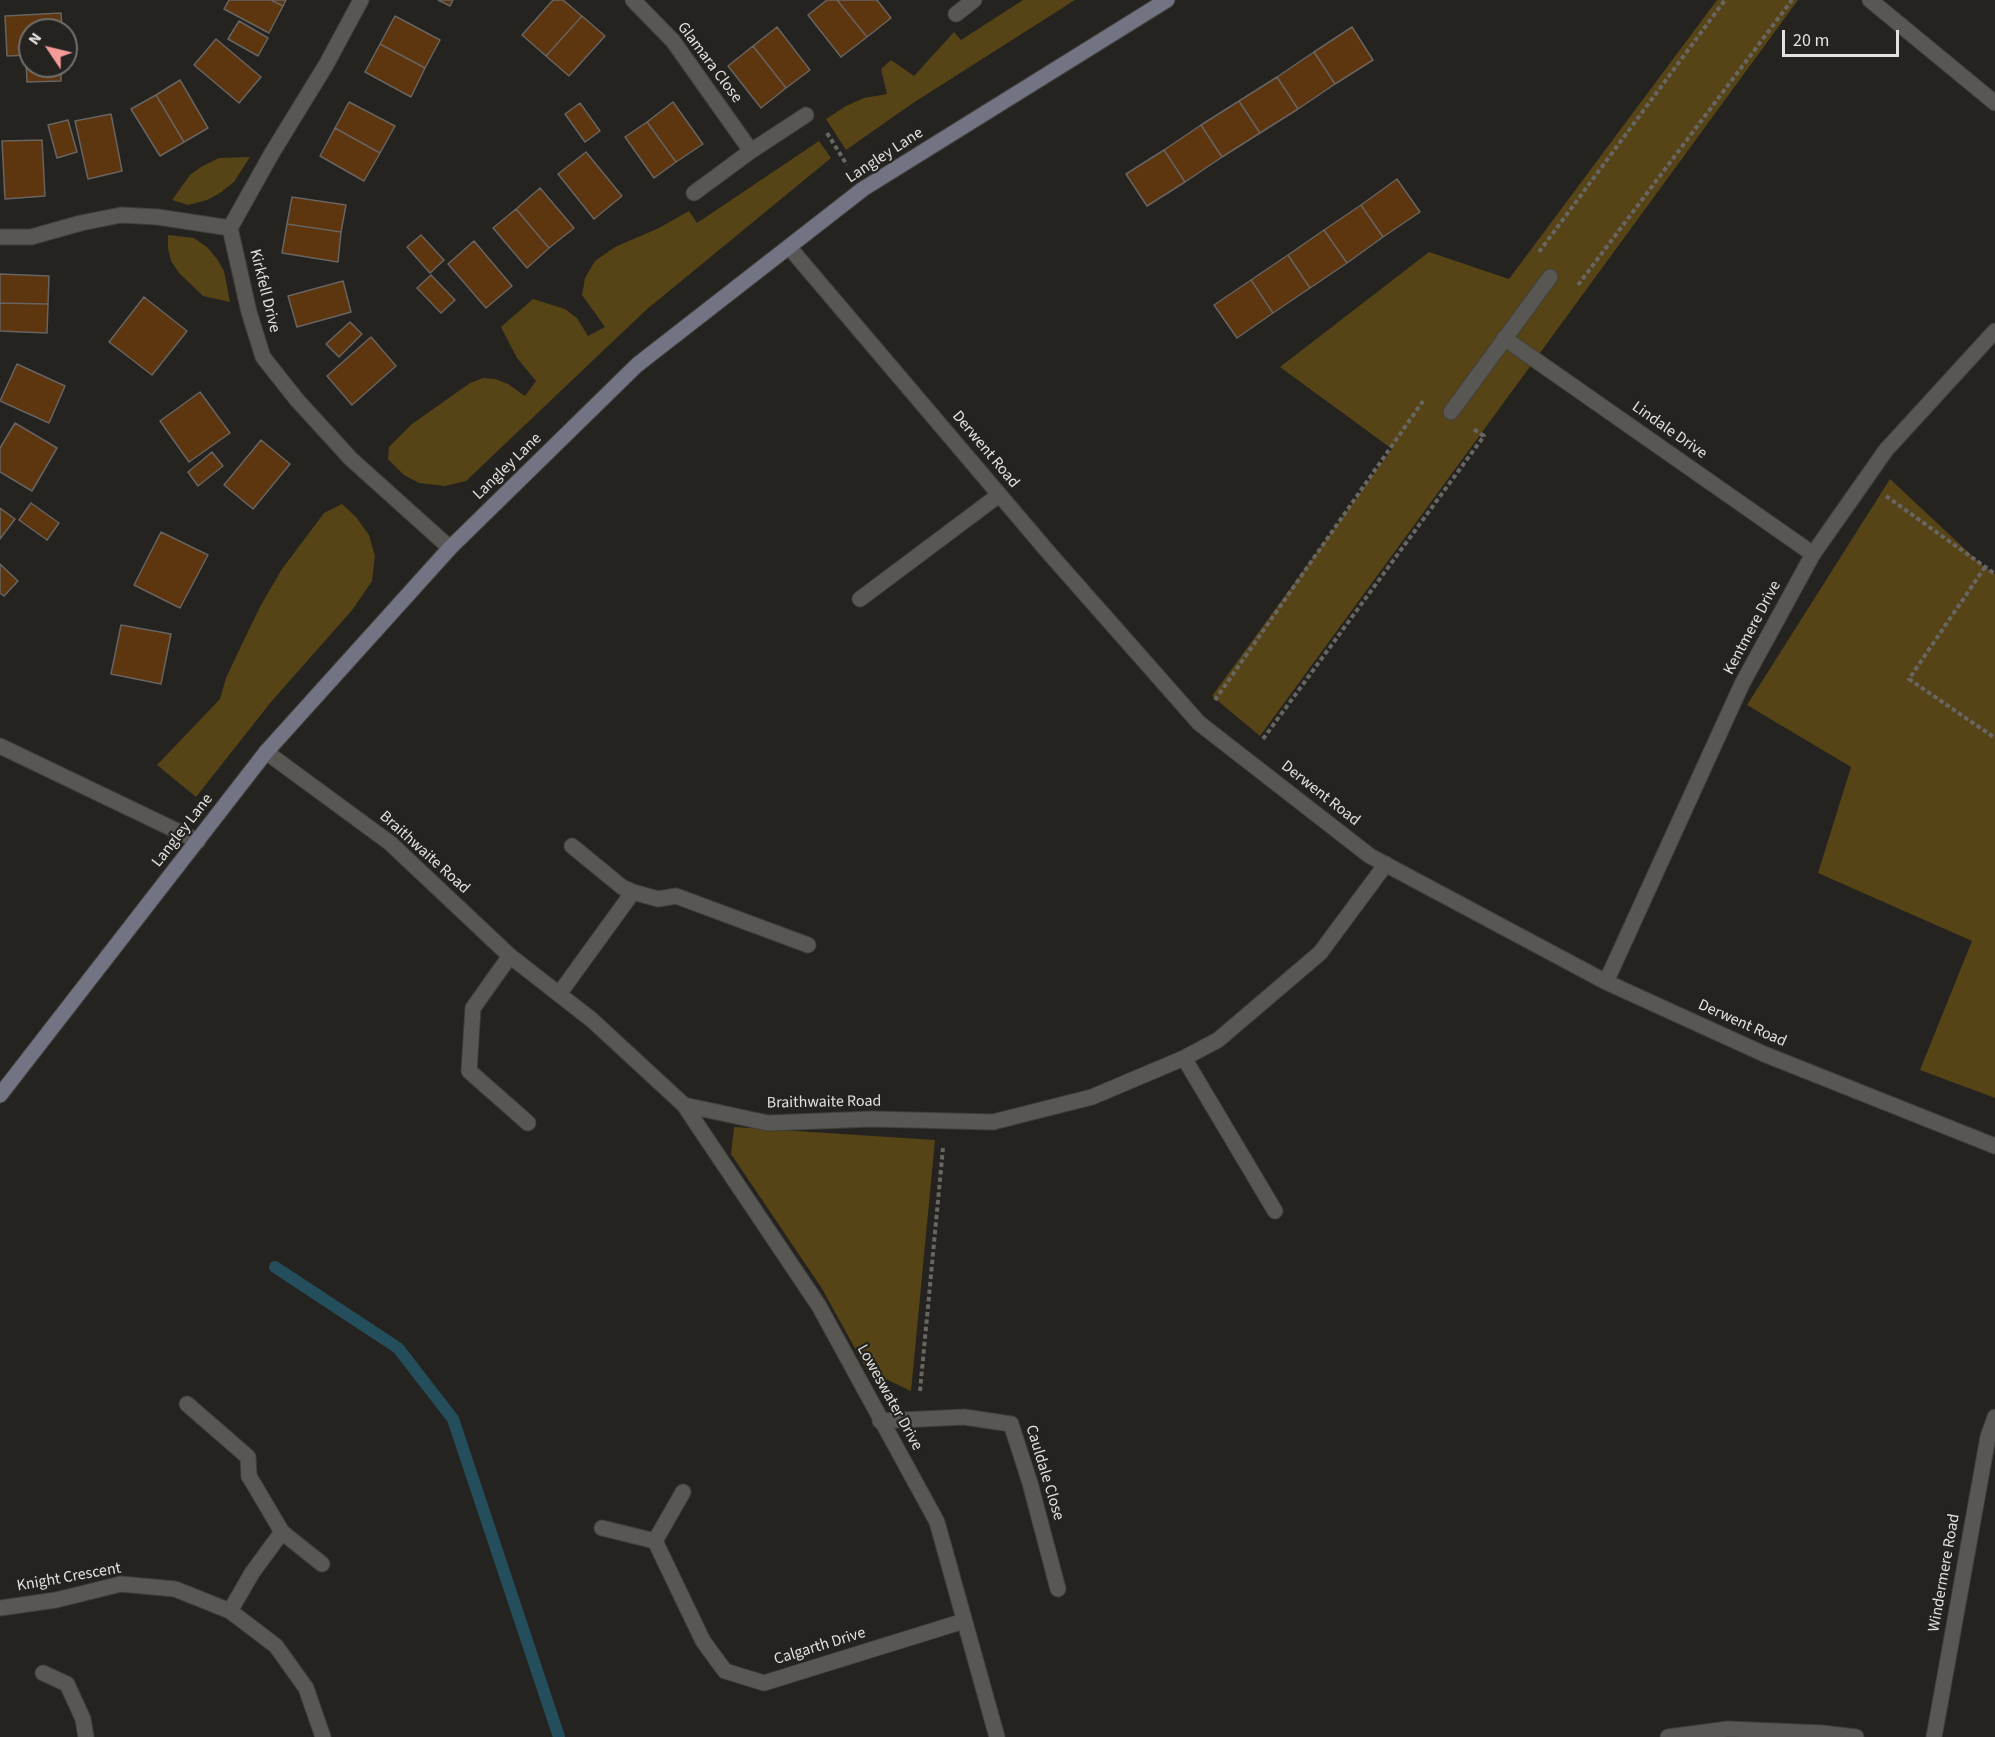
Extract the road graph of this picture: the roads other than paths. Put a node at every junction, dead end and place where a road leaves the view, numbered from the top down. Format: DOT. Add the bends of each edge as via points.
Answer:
graph roads {
  1 [pos="361,0"];
  2 [pos="633,0"];
  3 [pos="974,0"];
  4 [pos="1167,0"];
  5 [pos="1870,0"];
  6 [pos="956,14"];
  7 [pos="1995,104"];
  8 [pos="806,115"];
  9 [pos="751,151"];
  10 [pos="694,193"];
  11 [pos="231,228"];
  12 [pos="0,237"];
  13 [pos="789,248"];
  14 [pos="1550,277"];
  15 [pos="1995,331"];
  16 [pos="1504,338"];
  17 [pos="1450,412"];
  18 [pos="999,495"];
  19 [pos="450,548"];
  20 [pos="1813,554"];
  21 [pos="860,599"];
  22 [pos="0,746"];
  23 [pos="266,752"];
  24 [pos="198,841"];
  25 [pos="572,846"];
  26 [pos="1386,864"];
  27 [pos="633,892"];
  28 [pos="808,945"];
  29 [pos="510,956"];
  30 [pos="1606,982"];
  31 [pos="559,994"];
  32 [pos="1184,1058"];
  33 [pos="0,1095"];
  34 [pos="684,1105"];
  35 [pos="528,1123"];
  36 [pos="1995,1146"];
  37 [pos="1275,1211"];
  38 [pos="187,1404"];
  39 [pos="1995,1417"];
  40 [pos="880,1421"];
  41 [pos="683,1492"];
  42 [pos="602,1528"];
  43 [pos="282,1532"];
  44 [pos="656,1541"];
  45 [pos="322,1564"];
  46 [pos="1058,1589"];
  47 [pos="0,1608"];
  48 [pos="230,1611"];
  49 [pos="964,1621"];
  50 [pos="43,1673"];
  51 [pos="86,1737"];
  52 [pos="323,1737"];
  53 [pos="997,1737"];
  54 [pos="1668,1737"];
  55 [pos="1856,1737"];
  56 [pos="1934,1737"];
  1 -- 11 [label="street"];
  2 -- 9 [label="street, Glamara Close" via="673,41"];
  3 -- 6 [label="street"];
  4 -- 13 [label="street, Langley Lane" via="863,189"];
  5 -- 7 [label="street"];
  8 -- 9 [label="street"];
  9 -- 10 [label="street"];
  11 -- 12 [label="street" via="120,215 31,237"];
  11 -- 19 [label="street, Kirkfell Drive" via="263,357 351,459"];
  13 -- 18 [label="street, Derwent Road"];
  13 -- 19 [label="street, Langley Lane" via="638,365"];
  14 -- 16 [label="street"];
  15 -- 20 [label="street, Kentmere Drive" via="1886,450"];
  16 -- 17 [label="street"];
  16 -- 20 [label="street, Lindale Drive"];
  18 -- 21 [label="street"];
  18 -- 26 [label="street, Derwent Road" via="1199,723 1370,856"];
  19 -- 23 [label="street, Langley Lane"];
  20 -- 30 [label="street, Kentmere Drive" via="1742,684"];
  22 -- 24 [label="street"];
  23 -- 24 [label="street, Langley Lane"];
  23 -- 29 [label="street, Braithwaite Road" via="390,843"];
  24 -- 33 [label="street, Langley Lane"];
  25 -- 27 [label="street"];
  26 -- 30 [label="street, Derwent Road"];
  26 -- 32 [label="street, Braithwaite Road" via="1320,953 1218,1040"];
  27 -- 28 [label="street" via="658,899 676,896"];
  27 -- 31 [label="street"];
  29 -- 31 [label="street, Braithwaite Road"];
  29 -- 35 [label="street" via="473,1008 469,1071"];
  30 -- 36 [label="street, Derwent Road" via="1764,1054"];
  31 -- 34 [label="street, Braithwaite Road"];
  32 -- 34 [label="street, Braithwaite Road" via="1092,1097 993,1122 873,1119 768,1123"];
  32 -- 37 [label="street"];
  34 -- 40 [label="street, Loweswater Drive" via="819,1306"];
  38 -- 43 [label="street" via="248,1457 249,1476"];
  39 -- 56 [label="street, Windermere Road" via="1988,1437"];
  40 -- 46 [label="street, Cauldale Close" via="964,1417 1011,1424"];
  40 -- 49 [label="street, Loweswater Drive" via="937,1522"];
  41 -- 44 [label="street"];
  42 -- 44 [label="street"];
  43 -- 45 [label="street"];
  43 -- 48 [label="street"];
  44 -- 49 [label="street, Calgarth Drive" via="703,1641 725,1671 764,1683"];
  47 -- 48 [label="street, Knight Crescent" via="56,1600 121,1584 175,1589"];
  48 -- 52 [label="street, Knight Crescent" via="276,1646 306,1688"];
  49 -- 53 [label="street, Loweswater Drive"];
  50 -- 51 [label="street" via="67,1684"];
  54 -- 55 [label="street" via="1728,1729"];
}
